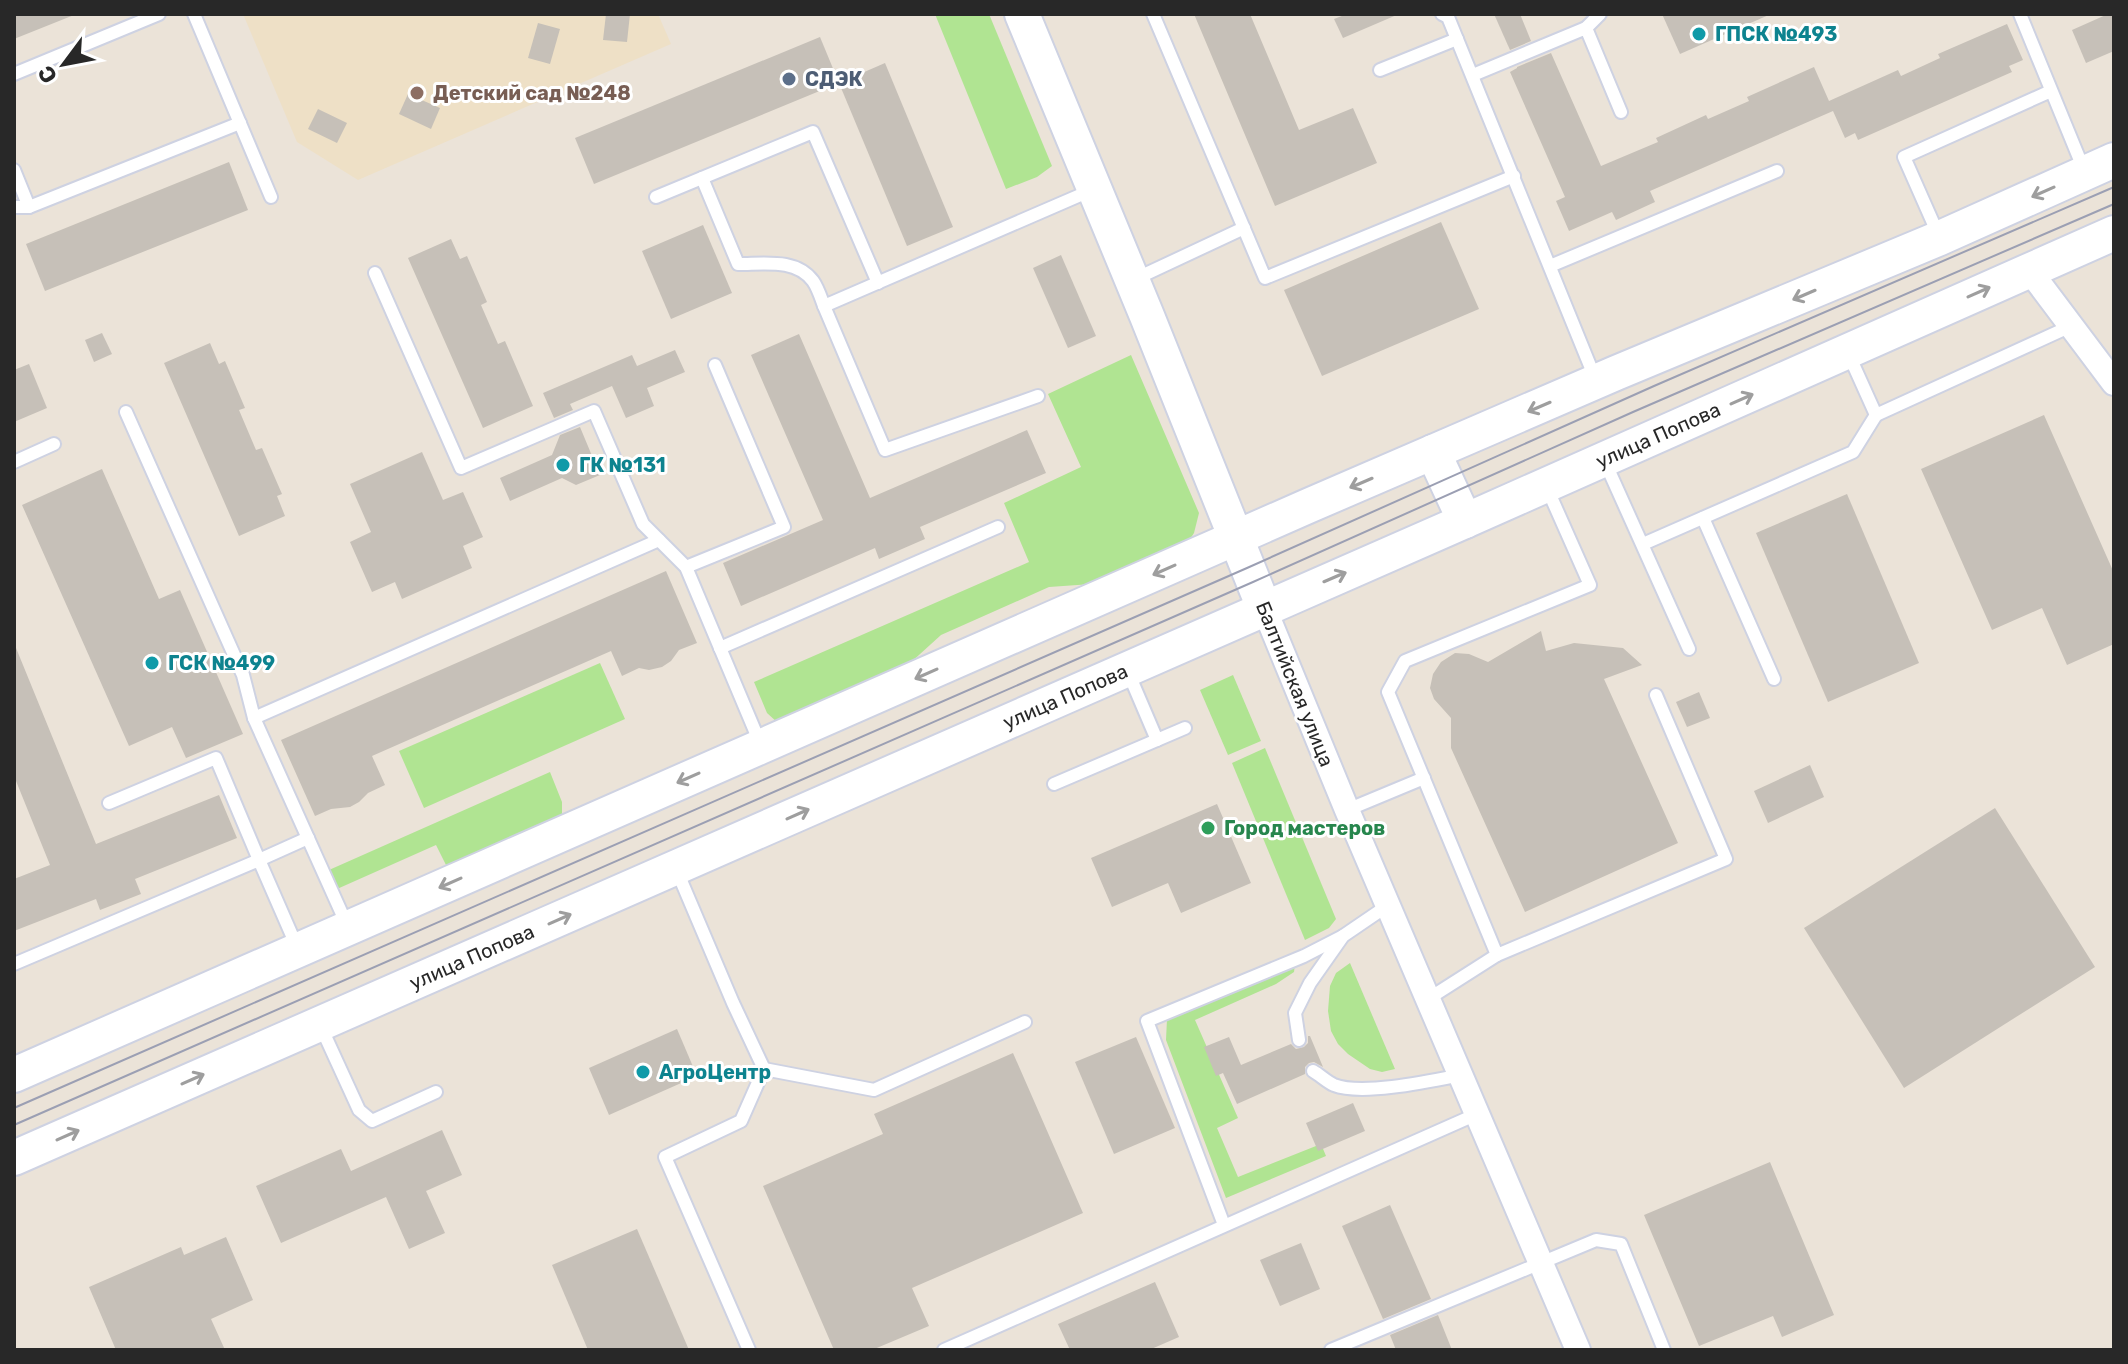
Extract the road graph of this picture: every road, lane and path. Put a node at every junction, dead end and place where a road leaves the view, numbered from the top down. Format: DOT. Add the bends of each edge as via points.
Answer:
graph roads {
  1 [pos="159,14"];
  2 [pos="194,14"];
  3 [pos="1022,14"];
  4 [pos="1153,14"];
  5 [pos="1442,14"];
  6 [pos="1600,14"];
  7 [pos="2020,14"];
  8 [pos="1586,28"];
  9 [pos="1457,39"];
  10 [pos="1380,70"];
  11 [pos="14,74"];
  12 [pos="1473,75"];
  13 [pos="2051,91"];
  14 [pos="1621,112"];
  15 [pos="240,123"];
  16 [pos="2100,166"];
  17 [pos="14,170"];
  18 [pos="1777,171"];
  19 [pos="1514,176"];
  20 [pos="702,178"];
  21 [pos="1094,189"];
  22 [pos="271,197"];
  23 [pos="656,197"];
  24 [pos="14,207"];
  25 [pos="29,207"];
  26 [pos="1244,228"];
  27 [pos="2114,233"];
  28 [pos="1940,238"];
  29 [pos="1550,266"];
  30 [pos="2029,270"];
  31 [pos="375,273"];
  32 [pos="1131,280"];
  33 [pos="878,283"];
  34 [pos="824,306"];
  35 [pos="2071,326"];
  36 [pos="1847,352"];
  37 [pos="715,365"];
  38 [pos="1596,382"];
  39 [pos="2114,383"];
  40 [pos="1038,396"];
  41 [pos="126,412"];
  42 [pos="1876,415"];
  43 [pos="54,444"];
  44 [pos="1433,452"];
  45 [pos="1604,459"];
  46 [pos="14,462"];
  47 [pos="1546,485"];
  48 [pos="1703,518"];
  49 [pos="1465,521"];
  50 [pos="998,527"];
  51 [pos="1236,538"];
  52 [pos="659,540"];
  53 [pos="1643,544"];
  54 [pos="686,567"];
  55 [pos="1264,608"];
  56 [pos="720,648"];
  57 [pos="1689,649"];
  58 [pos="1127,669"];
  59 [pos="1774,679"];
  60 [pos="1656,695"];
  61 [pos="254,718"];
  62 [pos="1185,728"];
  63 [pos="1157,740"];
  64 [pos="761,746"];
  65 [pos="1424,778"];
  66 [pos="1054,784"];
  67 [pos="109,803"];
  68 [pos="1347,810"];
  69 [pos="308,838"];
  70 [pos="259,860"];
  71 [pos="676,868"];
  72 [pos="1387,906"];
  73 [pos="348,928"];
  74 [pos="1343,936"];
  75 [pos="298,950"];
  76 [pos="1497,955"];
  77 [pos="14,964"];
  78 [pos="1428,999"];
  79 [pos="1025,1022"];
  80 [pos="320,1024"];
  81 [pos="1299,1040"];
  82 [pos="764,1069"];
  83 [pos="1313,1071"];
  84 [pos="14,1075"];
  85 [pos="1461,1075"];
  86 [pos="436,1092"];
  87 [pos="1477,1114"];
  88 [pos="14,1158"];
  89 [pos="1224,1225"];
  90 [pos="1543,1263"];
  91 [pos="749,1350"];
  92 [pos="944,1350"];
  93 [pos="1331,1350"];
  94 [pos="1578,1350"];
  95 [pos="1664,1350"];
  1 -- 11 [label="lane"];
  2 -- 15 [label="lane"];
  3 -- 21 [label="main road, Балтийская улица"];
  4 -- 26 [label="lane"];
  5 -- 9 [label="lane"];
  6 -- 8 [label="lane"];
  7 -- 13 [label="lane"];
  8 -- 12 [label="lane"];
  8 -- 14 [label="lane"];
  9 -- 10 [label="lane"];
  9 -- 12 [label="lane"];
  12 -- 19 [label="lane"];
  13 -- 16 [label="lane"];
  13 -- 28 [label="lane" via="1904,157"];
  15 -- 22 [label="lane"];
  15 -- 25 [label="lane"];
  16 -- 28 [label="main road, one-way"];
  17 -- 25 [label="lane"];
  18 -- 29 [label="lane"];
  19 -- 26 [label="lane" via="1265,278"];
  19 -- 29 [label="lane"];
  20 -- 23 [label="lane"];
  20 -- 33 [label="lane" via="813,132"];
  20 -- 34 [label="lane" via="738,264 801,268"];
  21 -- 32 [label="main road, Балтийская улица"];
  21 -- 33 [label="lane"];
  24 -- 25 [label="lane"];
  26 -- 32 [label="lane"];
  27 -- 30 [label="main road, улица Попова"];
  28 -- 38 [label="main road, one-way"];
  29 -- 38 [label="lane"];
  30 -- 35 [label="street"];
  36 -- 30 [label="main road, улица Попова, one-way"];
  31 -- 52 [label="lane" via="461,468 594,411 643,524"];
  32 -- 51 [label="main road, Балтийская улица"];
  33 -- 34 [label="lane"];
  34 -- 40 [label="lane" via="885,450"];
  35 -- 39 [label="street"];
  35 -- 42 [label="lane"];
  36 -- 42 [label="lane"];
  45 -- 36 [label="main road, улица Попова, one-way"];
  37 -- 54 [label="lane" via="784,527"];
  38 -- 44 [label="main road, one-way"];
  41 -- 61 [label="lane" via="243,675"];
  42 -- 48 [label="lane" via="1853,452"];
  43 -- 46 [label="lane"];
  44 -- 49 [label="main road"];
  44 -- 51 [label="main road, one-way"];
  45 -- 47 [label="main road, улица Попова"];
  45 -- 53 [label="lane"];
  47 -- 49 [label="main road, улица Попова"];
  47 -- 65 [label="lane" via="1590,585 1405,661 1388,692"];
  48 -- 53 [label="lane"];
  48 -- 59 [label="lane"];
  55 -- 49 [label="main road, улица Попова, one-way"];
  50 -- 56 [label="lane"];
  51 -- 55 [label="main road, Балтийская улица"];
  51 -- 64 [label="main road, one-way"];
  52 -- 54 [label="lane"];
  52 -- 61 [label="lane"];
  53 -- 57 [label="lane"];
  54 -- 56 [label="lane"];
  55 -- 58 [label="main road, улица Попова"];
  55 -- 68 [label="street, Балтийская улица"];
  56 -- 64 [label="lane"];
  58 -- 63 [label="lane"];
  71 -- 58 [label="main road, улица Попова, one-way"];
  60 -- 76 [label="lane" via="1726,859"];
  61 -- 69 [label="lane"];
  62 -- 63 [label="lane"];
  63 -- 66 [label="lane"];
  64 -- 73 [label="main road, one-way"];
  65 -- 68 [label="lane"];
  65 -- 76 [label="lane"];
  67 -- 70 [label="lane" via="216,758"];
  68 -- 72 [label="street, Балтийская улица"];
  69 -- 70 [label="lane"];
  69 -- 73 [label="lane"];
  70 -- 75 [label="lane"];
  70 -- 77 [label="lane"];
  80 -- 71 [label="main road, улица Попова, one-way"];
  71 -- 82 [label="lane"];
  72 -- 74 [label="lane"];
  72 -- 78 [label="street, Балтийская улица"];
  73 -- 75 [label="main road"];
  74 -- 81 [label="lane" via="1295,1013"];
  74 -- 89 [label="lane" via="1147,1021"];
  75 -- 84 [label="main road"];
  76 -- 78 [label="lane"];
  78 -- 85 [label="street, Балтийская улица"];
  79 -- 82 [label="lane" via="874,1090"];
  80 -- 86 [label="lane" via="359,1110 372,1121"];
  88 -- 80 [label="main road, улица Попова, one-way"];
  82 -- 91 [label="lane" via="741,1121 665,1157"];
  83 -- 85 [label="lane" via="1352,1089"];
  85 -- 87 [label="street, Балтийская улица"];
  87 -- 89 [label="lane"];
  87 -- 90 [label="street, Балтийская улица"];
  89 -- 92 [label="lane"];
  90 -- 93 [label="lane"];
  90 -- 94 [label="street, Балтийская улица"];
  90 -- 95 [label="lane" via="1596,1240 1621,1244"];
}
